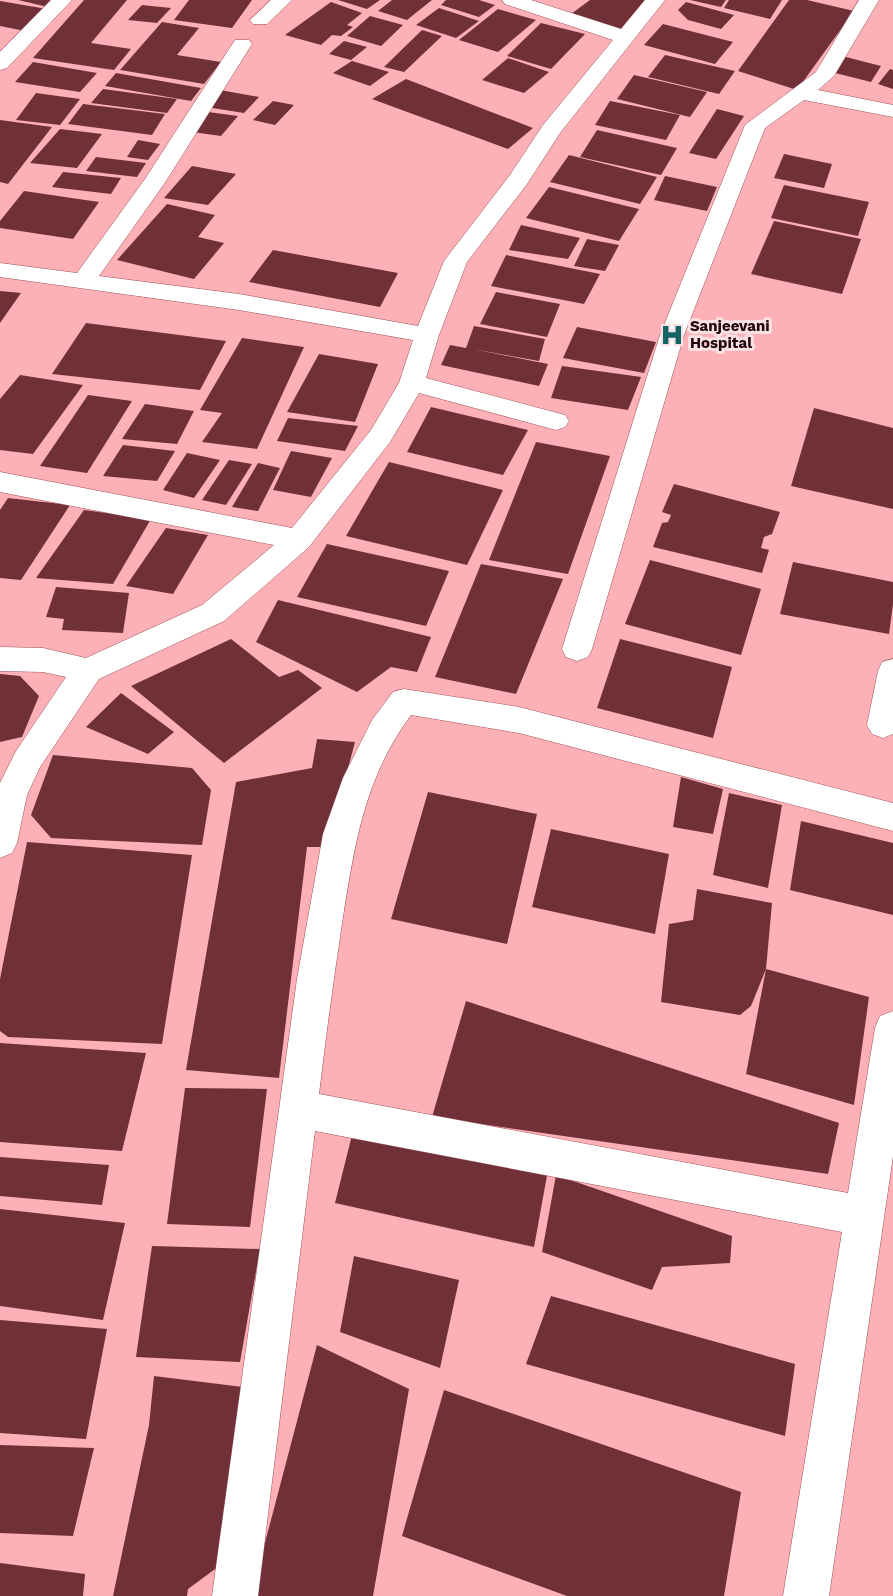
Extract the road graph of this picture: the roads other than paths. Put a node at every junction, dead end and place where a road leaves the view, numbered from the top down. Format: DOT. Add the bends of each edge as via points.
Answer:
graph roads {
  1 [pos="62,0"];
  2 [pos="282,0"];
  3 [pos="512,0"];
  4 [pos="655,0"];
  5 [pos="869,0"];
  6 [pos="260,20"];
  7 [pos="0,32"];
  8 [pos="626,37"];
  9 [pos="24,38"];
  10 [pos="242,44"];
  11 [pos="0,64"];
  12 [pos="801,93"];
  13 [pos="893,111"];
  14 [pos="0,270"];
  15 [pos="83,281"];
  16 [pos="427,335"];
  17 [pos="411,383"];
  18 [pos="556,421"];
  19 [pos="0,482"];
  20 [pos="299,540"];
  21 [pos="577,649"];
  22 [pos="0,659"];
  23 [pos="88,670"];
  24 [pos="893,671"];
  25 [pos="883,725"];
  26 [pos="14,766"];
  27 [pos="893,817"];
  28 [pos="0,843"];
  29 [pos="893,1028"];
  30 [pos="298,1109"];
  31 [pos="864,1216"];
  32 [pos="235,1596"];
  33 [pos="806,1596"];
  1 -- 9 [label="street"];
  2 -- 6 [label="street"];
  3 -- 8 [label="street"];
  4 -- 8 [label="street"];
  5 -- 12 [label="street" via="824,76"];
  7 -- 9 [label="street"];
  8 -- 16 [label="street" via="551,130 456,261"];
  9 -- 11 [label="street"];
  10 -- 15 [label="street" via="155,181"];
  12 -- 13 [label="street"];
  12 -- 21 [label="street" via="756,125 672,335"];
  14 -- 15 [label="street"];
  15 -- 16 [label="street" via="239,302"];
  16 -- 17 [label="street"];
  17 -- 18 [label="street"];
  17 -- 20 [label="street" via="381,436"];
  19 -- 20 [label="street"];
  20 -- 23 [label="street" via="213,613"];
  22 -- 23 [label="street" via="43,660"];
  23 -- 26 [label="street"];
  24 -- 25 [label="street"];
  26 -- 28 [label="street"];
  27 -- 30 [label="street" via="519,720 404,701 383,729 358,778 340,834"];
  29 -- 31 [label="street"];
  30 -- 31 [label="street"];
  30 -- 32 [label="street"];
  31 -- 33 [label="street"];
}
